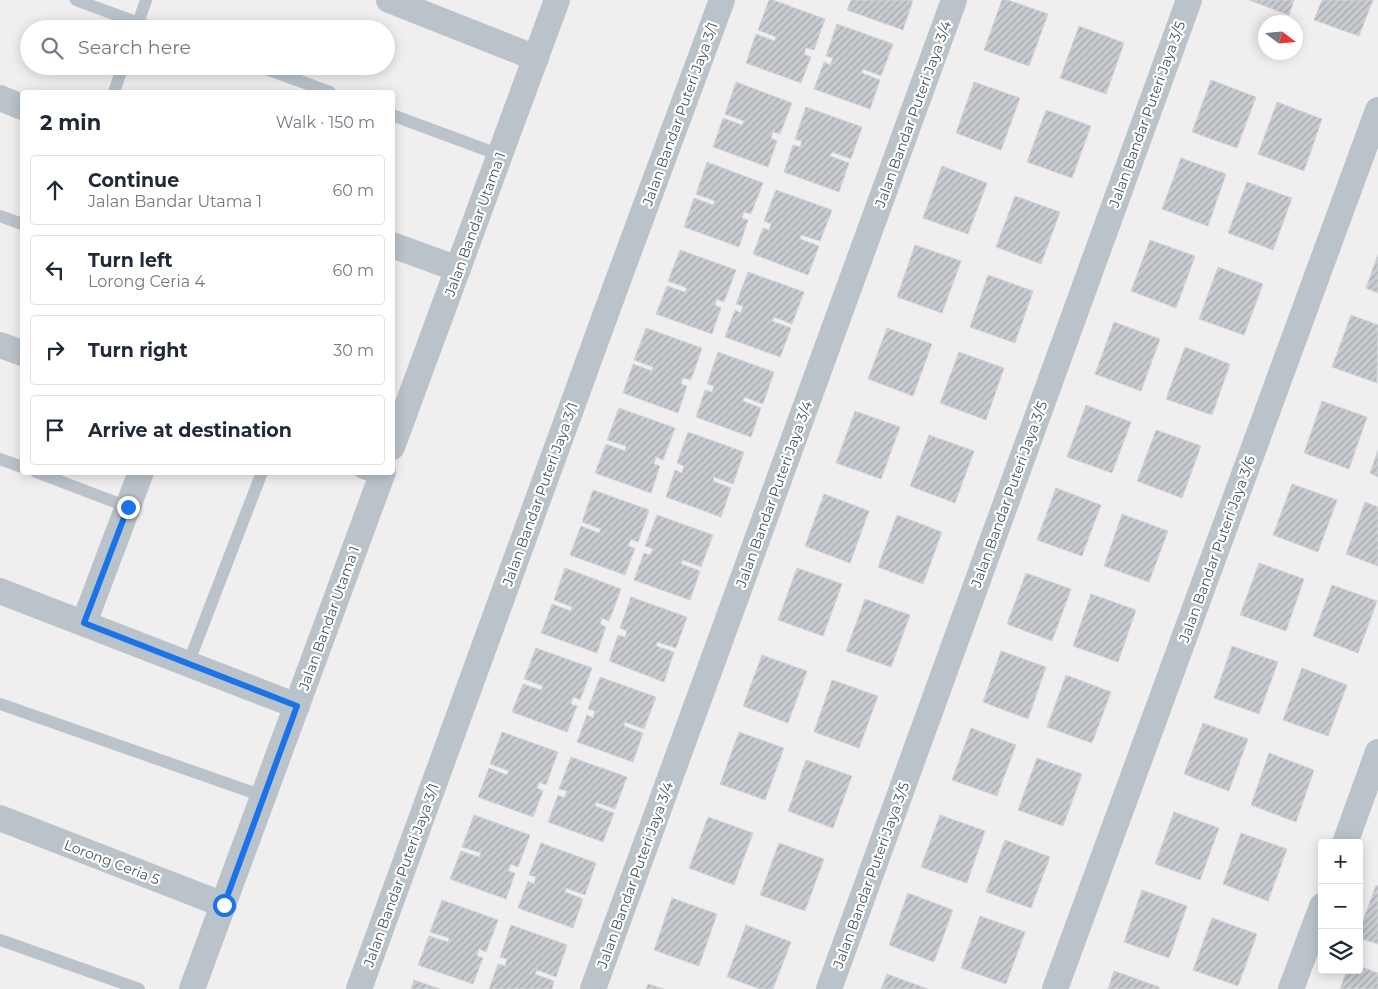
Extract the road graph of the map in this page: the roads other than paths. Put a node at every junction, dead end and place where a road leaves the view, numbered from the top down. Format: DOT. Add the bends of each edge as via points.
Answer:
graph roads {
  1 [pos="76,0"];
  2 [pos="146,0"];
  3 [pos="389,0"];
  4 [pos="557,0"];
  5 [pos="722,0"];
  6 [pos="954,0"];
  7 [pos="1189,0"];
  8 [pos="123,20"];
  9 [pos="139,20"];
  10 [pos="536,58"];
  11 [pos="120,75"];
  12 [pos="283,75"];
  13 [pos="115,90"];
  14 [pos="324,90"];
  15 [pos="0,98"];
  16 [pos="20,106"];
  17 [pos="1378,110"];
  18 [pos="395,116"];
  19 [pos="500,155"];
  20 [pos="0,216"];
  21 [pos="20,223"];
  22 [pos="395,246"];
  23 [pos="458,269"];
  24 [pos="0,345"];
  25 [pos="20,353"];
  26 [pos="395,439"];
  27 [pos="0,459"];
  28 [pos="20,466"];
  29 [pos="44,475"];
  30 [pos="141,475"];
  31 [pos="261,475"];
  32 [pos="375,475"];
  33 [pos="128,507"];
  34 [pos="0,591"];
  35 [pos="84,623"];
  36 [pos="188,664"];
  37 [pos="0,704"];
  38 [pos="297,706"];
  39 [pos="1378,752"];
  40 [pos="264,796"];
  41 [pos="0,818"];
  42 [pos="1346,839"];
  43 [pos="224,905"];
  44 [pos="1318,917"];
  45 [pos="0,940"];
  46 [pos="139,989"];
  47 [pos="192,989"];
  48 [pos="360,989"];
  49 [pos="593,989"];
  50 [pos="829,989"];
  51 [pos="1055,989"];
  52 [pos="1291,989"];
  1 -- 8 [label="lane"];
  2 -- 9 [label="lane"];
  3 -- 10 [label="street"];
  4 -- 10 [label="street, Jalan Bandar Utama 1"];
  5 -- 48 [label="street, Jalan Bandar Puteri Jaya 3/1"];
  6 -- 49 [label="street, Jalan Bandar Puteri Jaya 3/4"];
  7 -- 50 [label="street, Jalan Bandar Puteri Jaya 3/5"];
  10 -- 19 [label="street, Jalan Bandar Utama 1"];
  11 -- 13 [label="lane"];
  12 -- 14 [label="lane"];
  15 -- 16 [label="street"];
  17 -- 51 [label="street, Jalan Bandar Puteri Jaya 3/6"];
  18 -- 19 [label="lane"];
  19 -- 23 [label="street, Jalan Bandar Utama 1"];
  20 -- 21 [label="lane"];
  22 -- 23 [label="street"];
  23 -- 26 [label="street, Jalan Bandar Utama 1"];
  24 -- 25 [label="street"];
  27 -- 28 [label="lane"];
  29 -- 33 [label="lane"];
  30 -- 33 [label="street"];
  31 -- 36 [label="lane"];
  32 -- 38 [label="street, Jalan Bandar Utama 1"];
  33 -- 35 [label="street"];
  34 -- 35 [label="street"];
  35 -- 36 [label="street"];
  36 -- 38 [label="street"];
  37 -- 40 [label="lane"];
  38 -- 40 [label="street, Jalan Bandar Utama 1"];
  39 -- 42 [label="street"];
  40 -- 43 [label="street, Jalan Bandar Utama 1"];
  41 -- 43 [label="street, Lorong Ceria 5"];
  43 -- 47 [label="street, Jalan Bandar Utama 1"];
  44 -- 52 [label="street"];
  45 -- 46 [label="lane"];
}
